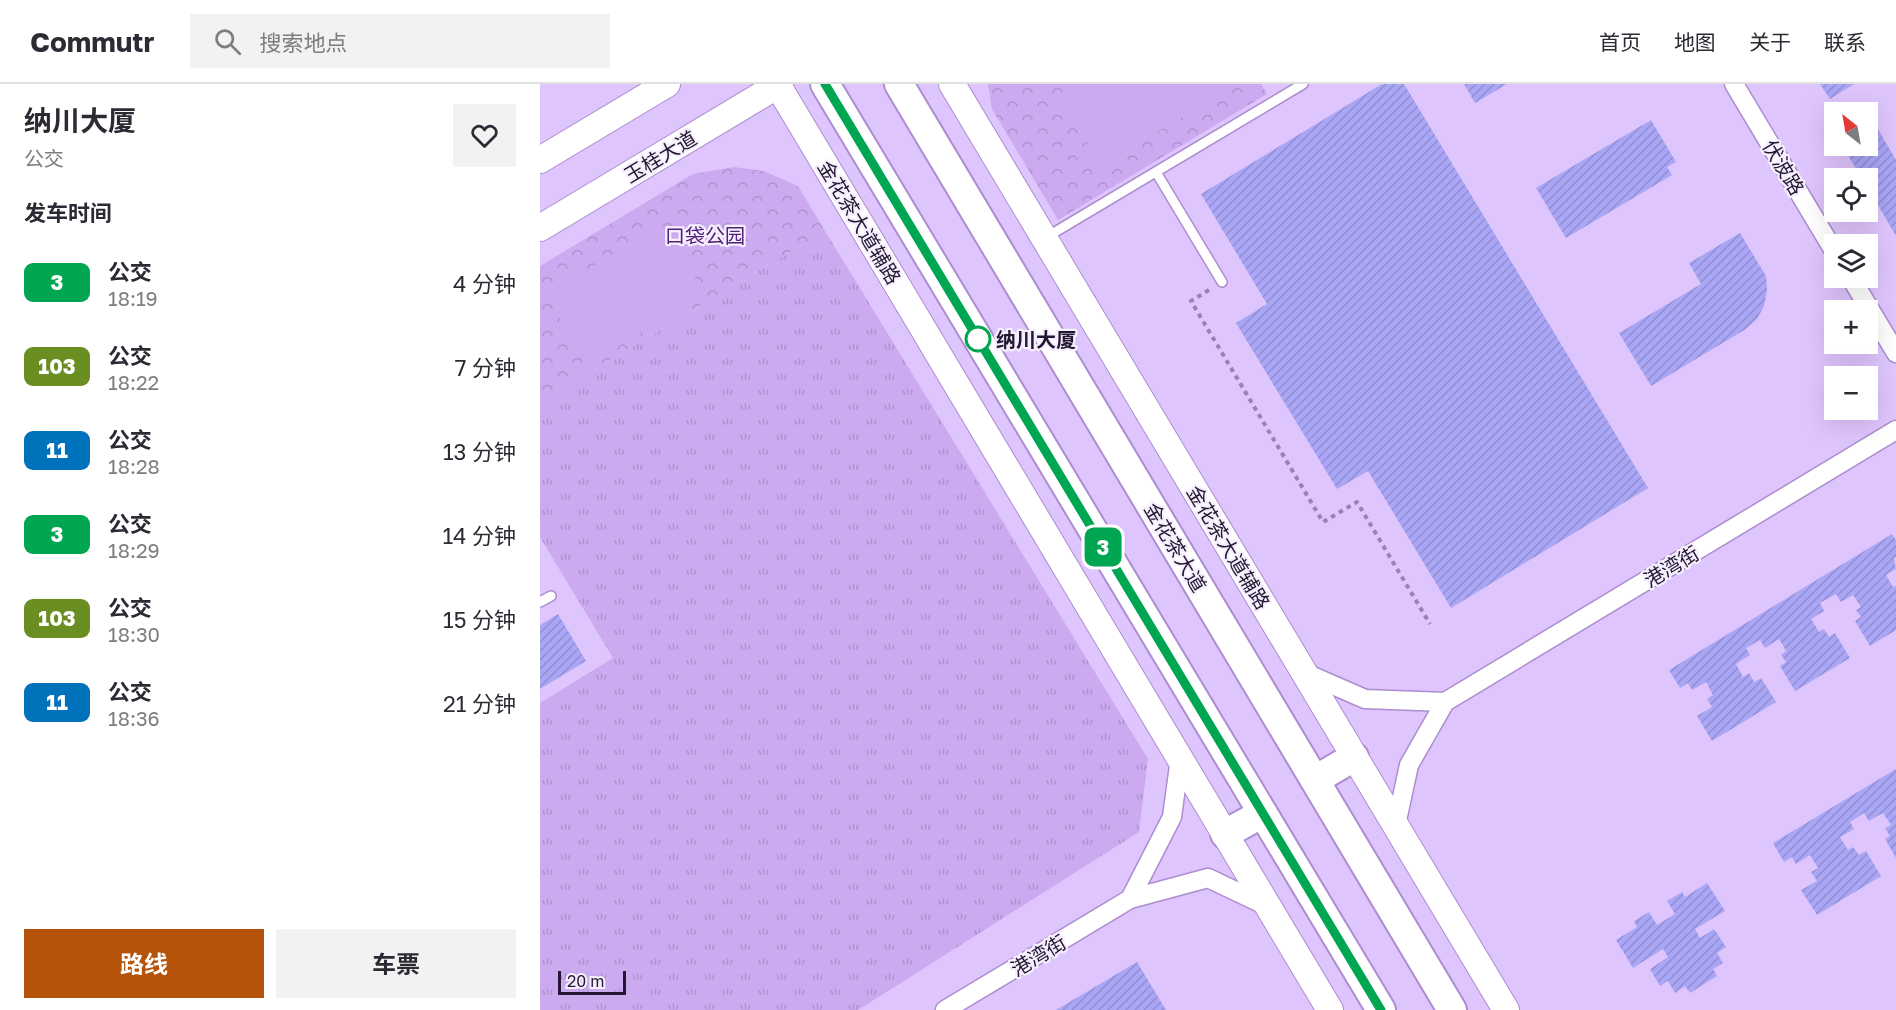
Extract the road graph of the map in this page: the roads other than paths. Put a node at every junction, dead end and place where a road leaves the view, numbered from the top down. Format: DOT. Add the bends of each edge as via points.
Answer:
graph roads {
  1 [pos="667,84"];
  2 [pos="778,84"];
  3 [pos="825,84"];
  4 [pos="899,84"];
  5 [pos="952,84"];
  6 [pos="1303,84"];
  7 [pos="1734,84"];
  8 [pos="540,160"];
  9 [pos="1156,172"];
  10 [pos="540,228"];
  11 [pos="1824,234"];
  12 [pos="1044,239"];
  13 [pos="1222,282"];
  14 [pos="1857,288"];
  15 [pos="1896,353"];
  16 [pos="1896,430"];
  17 [pos="551,596"];
  18 [pos="540,602"];
  19 [pos="1303,672"];
  20 [pos="1445,702"];
  21 [pos="1354,757"];
  22 [pos="1180,759"];
  23 [pos="1315,780"];
  24 [pos="1263,813"];
  25 [pos="1396,825"];
  26 [pos="1225,834"];
  27 [pos="1130,899"];
  28 [pos="1269,907"];
  29 [pos="945,1010"];
  30 [pos="1330,1010"];
  31 [pos="1381,1010"];
  32 [pos="1452,1010"];
  33 [pos="1506,1010"];
  1 -- 8 [label="street"];
  2 -- 10 [label="street, 玉桂大道"];
  2 -- 22 [label="street, 金花茶大道辅路"];
  3 -- 24 [label="main road"];
  4 -- 23 [label="main road, 金花茶大道"];
  5 -- 12 [label="street, 金花茶大道辅路"];
  6 -- 9 [label="lane"];
  7 -- 11 [label="street, 伏波路"];
  9 -- 12 [label="lane"];
  9 -- 13 [label="lane"];
  12 -- 19 [label="street, 金花茶大道辅路"];
  14 -- 15 [label="street"];
  16 -- 20 [label="street, 港湾街"];
  17 -- 18 [label="lane"];
  19 -- 20 [label="street" via="1365,699"];
  19 -- 21 [label="street, 金花茶大道辅路"];
  20 -- 25 [label="street" via="1408,765"];
  21 -- 23 [label="main road"];
  21 -- 25 [label="street, 金花茶大道辅路"];
  22 -- 26 [label="street, 金花茶大道辅路"];
  22 -- 27 [label="street" via="1172,817"];
  23 -- 32 [label="main road, 金花茶大道"];
  24 -- 26 [label="main road"];
  24 -- 31 [label="main road"];
  25 -- 33 [label="street, 金花茶大道辅路"];
  26 -- 28 [label="street, 金花茶大道辅路"];
  27 -- 28 [label="street, 港湾街" via="1208,878"];
  27 -- 29 [label="street, 港湾街"];
  28 -- 30 [label="street, 金花茶大道辅路"];
}
